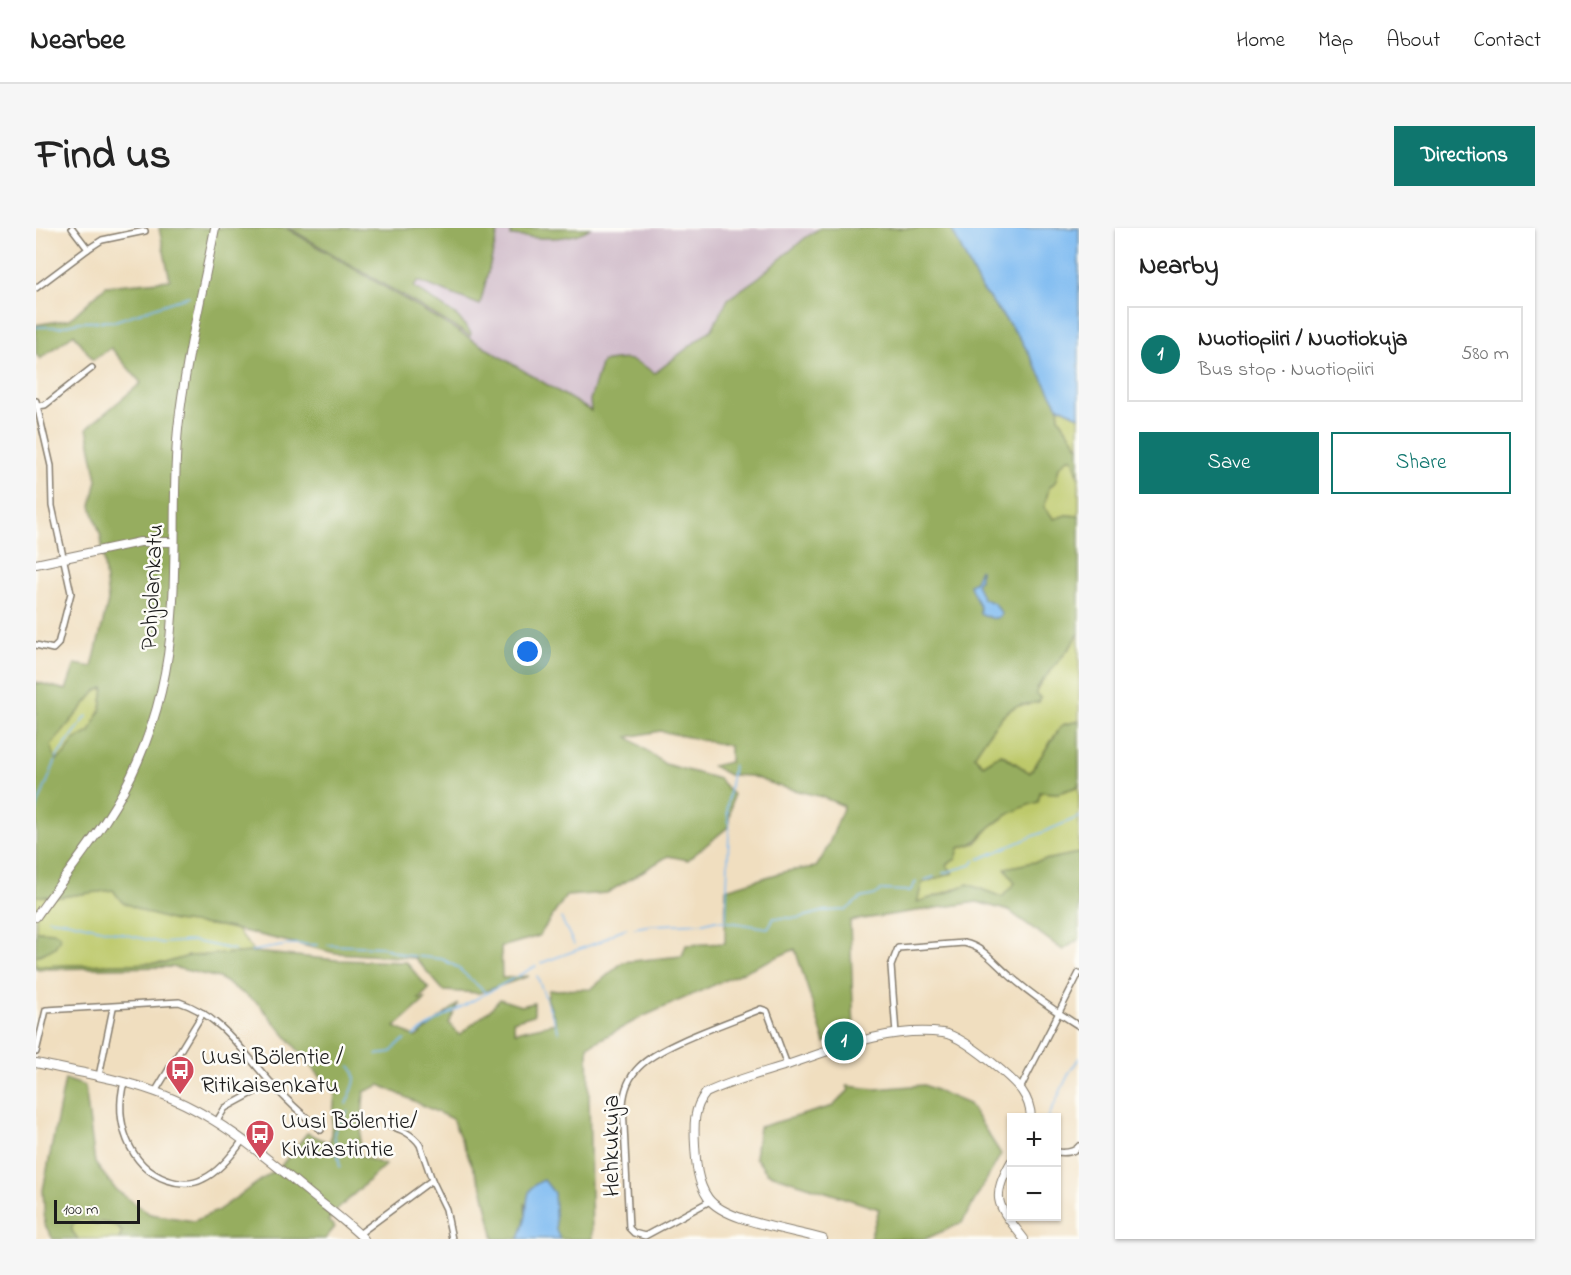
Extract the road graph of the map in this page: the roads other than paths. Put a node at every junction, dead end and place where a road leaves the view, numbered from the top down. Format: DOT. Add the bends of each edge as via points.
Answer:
graph roads {
  1 [pos="72,228"];
  2 [pos="215,228"];
  3 [pos="145,231"];
  4 [pos="88,249"];
  5 [pos="36,288"];
  6 [pos="92,368"];
  7 [pos="37,404"];
  8 [pos="174,542"];
  9 [pos="63,558"];
  10 [pos="36,564"];
  11 [pos="36,645"];
  12 [pos="36,917"];
  13 [pos="1079,973"];
  14 [pos="114,1008"];
  15 [pos="203,1013"];
  16 [pos="1060,1014"];
  17 [pos="1079,1026"];
  18 [pos="896,1034"];
  19 [pos="36,1052"];
  20 [pos="36,1063"];
  21 [pos="786,1065"];
  22 [pos="99,1077"];
  23 [pos="123,1082"];
  24 [pos="271,1083"];
  25 [pos="1021,1088"];
  26 [pos="155,1092"];
  27 [pos="1030,1113"];
  28 [pos="217,1122"];
  29 [pos="388,1125"];
  30 [pos="321,1130"];
  31 [pos="243,1140"];
  32 [pos="1079,1146"];
  33 [pos="1061,1153"];
  34 [pos="1008,1167"];
  35 [pos="432,1180"];
  36 [pos="710,1201"];
  37 [pos="362,1237"];
  38 [pos="452,1239"];
  39 [pos="823,1239"];
  40 [pos="1024,1239"];
  1 -- 4 [label="street"];
  2 -- 8 [label="street, Pohjolankatu" via="184,381"];
  3 -- 4 [label="street" via="102,240"];
  4 -- 5 [label="street"];
  6 -- 7 [label="street" via="45,405"];
  7 -- 9 [label="street" via="51,466 52,506"];
  8 -- 9 [label="street" via="140,542"];
  8 -- 12 [label="street, Pohjolankatu" via="169,645 148,737 112,813"];
  9 -- 10 [label="street"];
  9 -- 11 [label="street" via="71,593 58,644 54,649"];
  13 -- 16 [label="street"];
  14 -- 15 [label="street" via="179,1002"];
  14 -- 19 [label="street" via="46,1010"];
  14 -- 22 [label="street"];
  15 -- 24 [label="street"];
  15 -- 26 [label="street"];
  16 -- 17 [label="street"];
  16 -- 18 [label="street" via="974,945 898,948 891,966"];
  16 -- 25 [label="street"];
  18 -- 21 [label="street" via="862,1040"];
  18 -- 25 [label="street" via="953,1036"];
  20 -- 22 [label="street"];
  21 -- 36 [label="street" via="717,1088 700,1100 694,1123 696,1164"];
  21 -- 36 [label="street, Hehkukuja" via="767,1011 761,1009 676,1044 651,1058 630,1078 624,1089 623,1105 629,1228 645,1236"];
  22 -- 23 [label="street"];
  23 -- 26 [label="street"];
  23 -- 31 [label="street" via="121,1105 127,1141 147,1170 159,1177 186,1184 203,1180"];
  24 -- 28 [label="street" via="225,1108"];
  24 -- 30 [label="street"];
  25 -- 27 [label="street"];
  26 -- 28 [label="street"];
  28 -- 31 [label="street"];
  29 -- 35 [label="street" via="417,1140"];
  31 -- 37 [label="street"];
  32 -- 33 [label="street"];
  34 -- 40 [label="street" via="998,1199"];
  35 -- 37 [label="street"];
  35 -- 38 [label="street" via="446,1209"];
  36 -- 39 [label="street" via="731,1215"];
}
